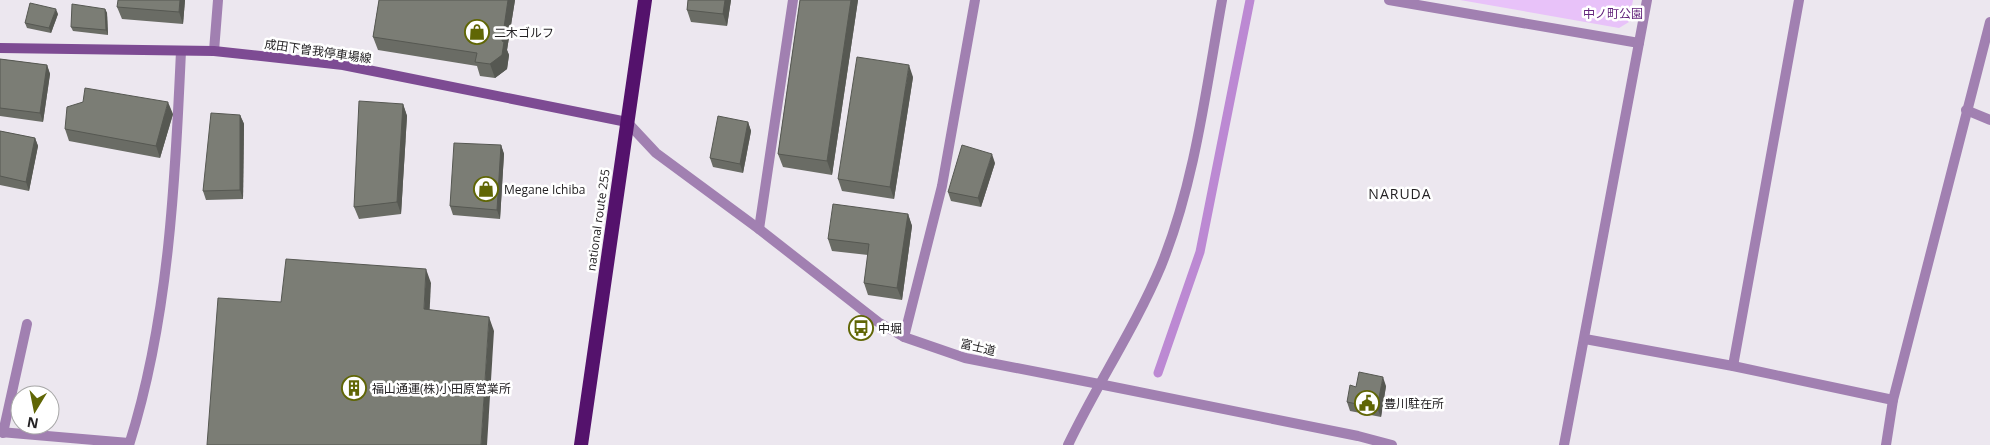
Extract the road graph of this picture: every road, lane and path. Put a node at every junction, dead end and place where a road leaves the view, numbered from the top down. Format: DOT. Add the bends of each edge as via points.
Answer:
graph roads {
  1 [pos="218,0"];
  2 [pos="645,0"];
  3 [pos="793,0"];
  4 [pos="975,0"];
  5 [pos="1222,0"];
  6 [pos="1390,0"];
  7 [pos="1647,0"];
  8 [pos="1799,0"];
  9 [pos="1430,4"];
  10 [pos="1990,22"];
  11 [pos="1639,43"];
  12 [pos="0,48"];
  13 [pos="181,51"];
  14 [pos="214,52"];
  15 [pos="1966,110"];
  16 [pos="1990,120"];
  17 [pos="627,122"];
  18 [pos="759,229"];
  19 [pos="27,324"];
  20 [pos="904,337"];
  21 [pos="1584,339"];
  22 [pos="1733,366"];
  23 [pos="1099,384"];
  24 [pos="1893,400"];
  25 [pos="2,432"];
  26 [pos="129,444"];
  27 [pos="581,445"];
  28 [pos="1068,445"];
  29 [pos="1392,445"];
  30 [pos="1564,445"];
  31 [pos="1886,445"];
  1 -- 14 [label="street"];
  2 -- 17 [label="highway, national route 255"];
  3 -- 18 [label="street"];
  4 -- 20 [label="street" via="942,186"];
  5 -- 23 [label="street" via="1190,176 1175,226 1161,267"];
  6 -- 9 [label="street"];
  7 -- 11 [label="street"];
  8 -- 22 [label="street"];
  9 -- 11 [label="street"];
  10 -- 15 [label="street"];
  11 -- 21 [label="street"];
  12 -- 13 [label="main road, 成田下曽我停車場線"];
  13 -- 14 [label="main road, 成田下曽我停車場線"];
  13 -- 26 [label="street" via="177,148 165,266 150,370"];
  14 -- 17 [label="main road, 成田下曽我停車場線" via="342,65"];
  15 -- 16 [label="street"];
  15 -- 24 [label="street"];
  17 -- 18 [label="street, 富士道" via="656,153"];
  17 -- 27 [label="highway, national route 255"];
  18 -- 20 [label="street, 富士道" via="878,322"];
  19 -- 25 [label="street"];
  20 -- 23 [label="street, 富士道" via="965,358"];
  21 -- 22 [label="street"];
  21 -- 30 [label="street"];
  22 -- 24 [label="street"];
  23 -- 28 [label="street"];
  23 -- 29 [label="street, 富士道"];
  24 -- 31 [label="street"];
  25 -- 26 [label="street"];
}
